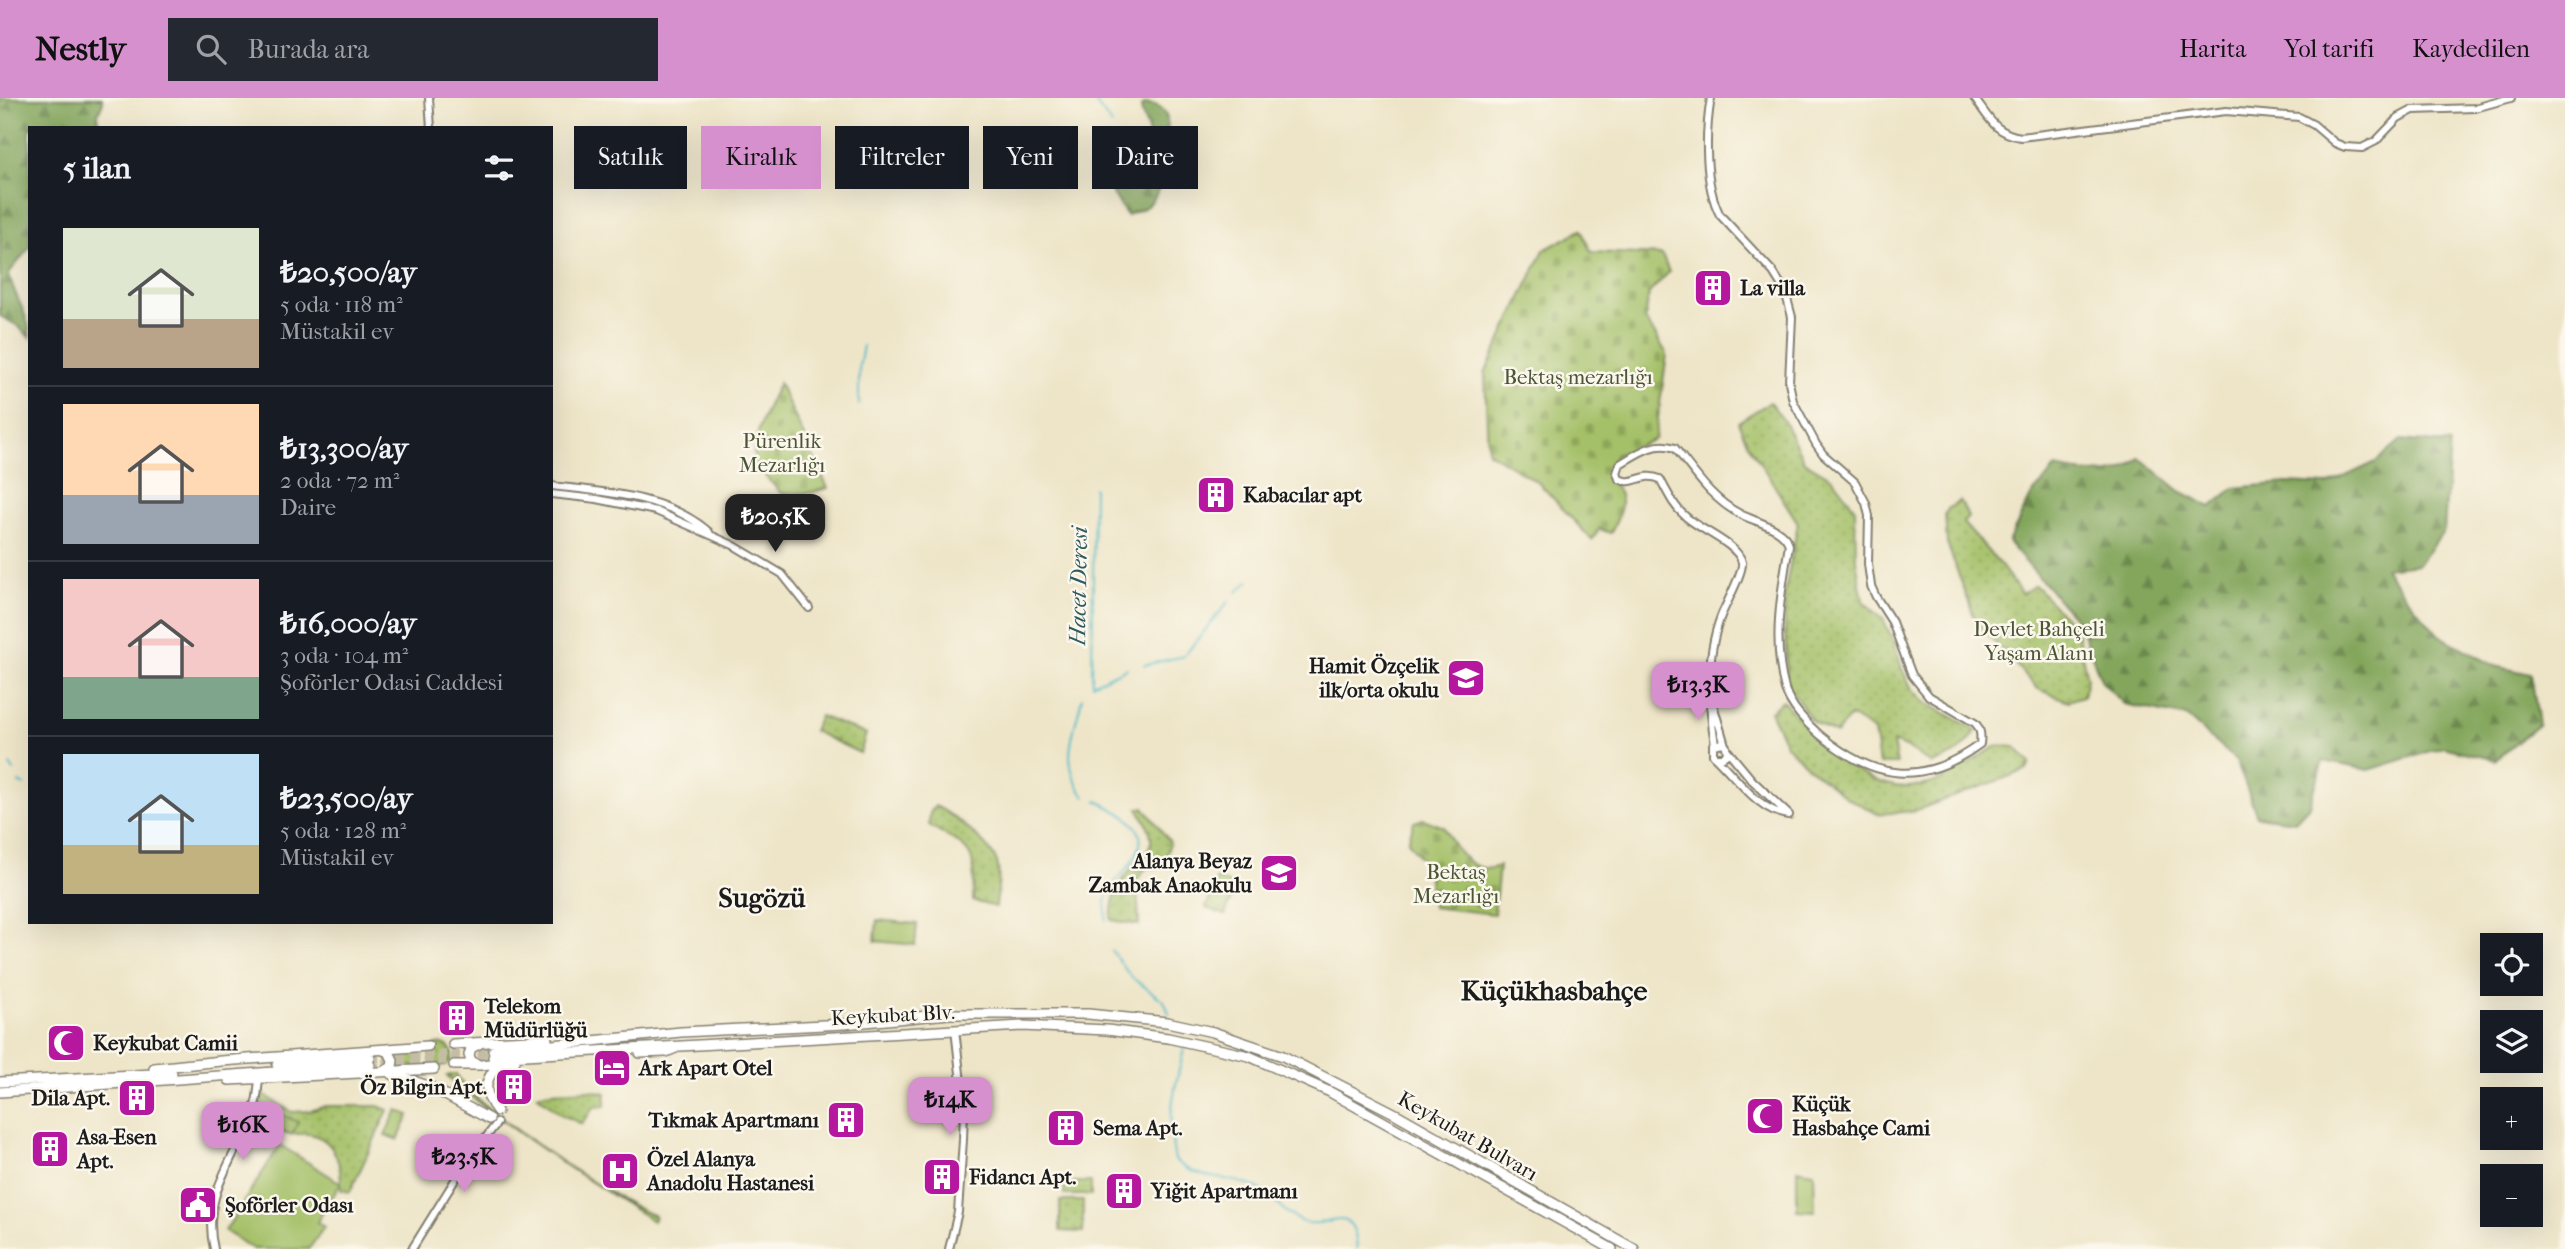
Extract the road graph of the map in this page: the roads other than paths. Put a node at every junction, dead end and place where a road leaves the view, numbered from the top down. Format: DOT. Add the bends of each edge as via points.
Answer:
graph roads {
  1 [pos="429,98"];
  2 [pos="1711,98"];
  3 [pos="1974,98"];
  4 [pos="2511,98"];
  5 [pos="431,126"];
  6 [pos="553,486"];
  7 [pos="553,494"];
  8 [pos="713,536"];
  9 [pos="809,608"];
  10 [pos="1711,699"];
  11 [pos="1715,744"];
  12 [pos="1726,748"];
  13 [pos="1715,757"];
  14 [pos="955,1029"];
  15 [pos="681,1032"];
  16 [pos="453,1044"];
  17 [pos="480,1044"];
  18 [pos="684,1045"];
  19 [pos="428,1046"];
  20 [pos="383,1050"];
  21 [pos="1283,1056"];
  22 [pos="503,1062"];
  23 [pos="454,1065"];
  24 [pos="481,1065"];
  25 [pos="434,1069"];
  26 [pos="383,1071"];
  27 [pos="1289,1073"];
  28 [pos="111,1075"];
  29 [pos="259,1079"];
  30 [pos="0,1082"];
  31 [pos="122,1082"];
  32 [pos="0,1092"];
  33 [pos="496,1111"];
  34 [pos="493,1121"];
  35 [pos="214,1249"];
  36 [pos="412,1249"];
  37 [pos="949,1249"];
  38 [pos="1612,1249"];
  39 [pos="1634,1249"];
  1 -- 5 [label="street"];
  2 -- 10 [label="street" via="1710,190 1720,215 1785,291 1792,317 1793,401 1815,444 1854,482 1866,503 1869,576 1916,683 1975,723 1980,744 1939,769 1904,774 1870,768 1813,729 1785,690 1781,667 1779,608 1788,540 1717,499 1675,448 1654,446 1620,464 1619,479 1660,479 1682,514 1733,549 1742,561 1713,643"];
  3 -- 4 [label="street" via="1995,128 2010,136 2226,111 2299,117 2335,143 2362,148 2413,110 2475,107"];
  6 -- 8 [label="street" via="660,503"];
  7 -- 8 [label="street" via="656,511"];
  8 -- 9 [label="street" via="782,574"];
  10 -- 11 [label="street"];
  10 -- 12 [label="street"];
  11 -- 12 [label="street"];
  11 -- 13 [label="street"];
  12 -- 13 [label="street" via="1723,757"];
  12 -- 13 [label="street" via="1789,815 1755,797"];
  14 -- 18 [label="highway, Keykubat Blv."];
  14 -- 27 [label="highway, Keykubat Blv." via="1058,1027 1143,1034 1249,1056"];
  14 -- 37 [label="street" via="964,1140 958,1212"];
  15 -- 17 [label="highway"];
  15 -- 18 [label="highway, Keykubat Blv." via="493,1054"];
  15 -- 21 [label="highway, Keykubat Blv." via="949,1014 1087,1014 1167,1021"];
  16 -- 17 [label="highway"];
  17 -- 24 [label="highway" via="471,1048 469,1055"];
  18 -- 22 [label="highway" via="666,1052"];
  19 -- 20 [label="highway"];
  20 -- 26 [label="highway" via="393,1060"];
  20 -- 28 [label="highway" via="221,1060"];
  21 -- 39 [label="highway, Keykubat Bulvarı" via="1396,1114"];
  22 -- 24 [label="highway"];
  22 -- 33 [label="highway" via="487,1085"];
  23 -- 24 [label="highway"];
  25 -- 26 [label="highway"];
  26 -- 29 [label="highway"];
  26 -- 34 [label="highway" via="431,1087"];
  27 -- 38 [label="highway, Keykubat Bulvarı"];
  28 -- 30 [label="highway"];
  28 -- 31 [label="highway" via="370,1062"];
  29 -- 31 [label="highway"];
  29 -- 35 [label="street" via="256,1104 214,1196"];
  31 -- 32 [label="highway"];
  34 -- 36 [label="street"];
}
